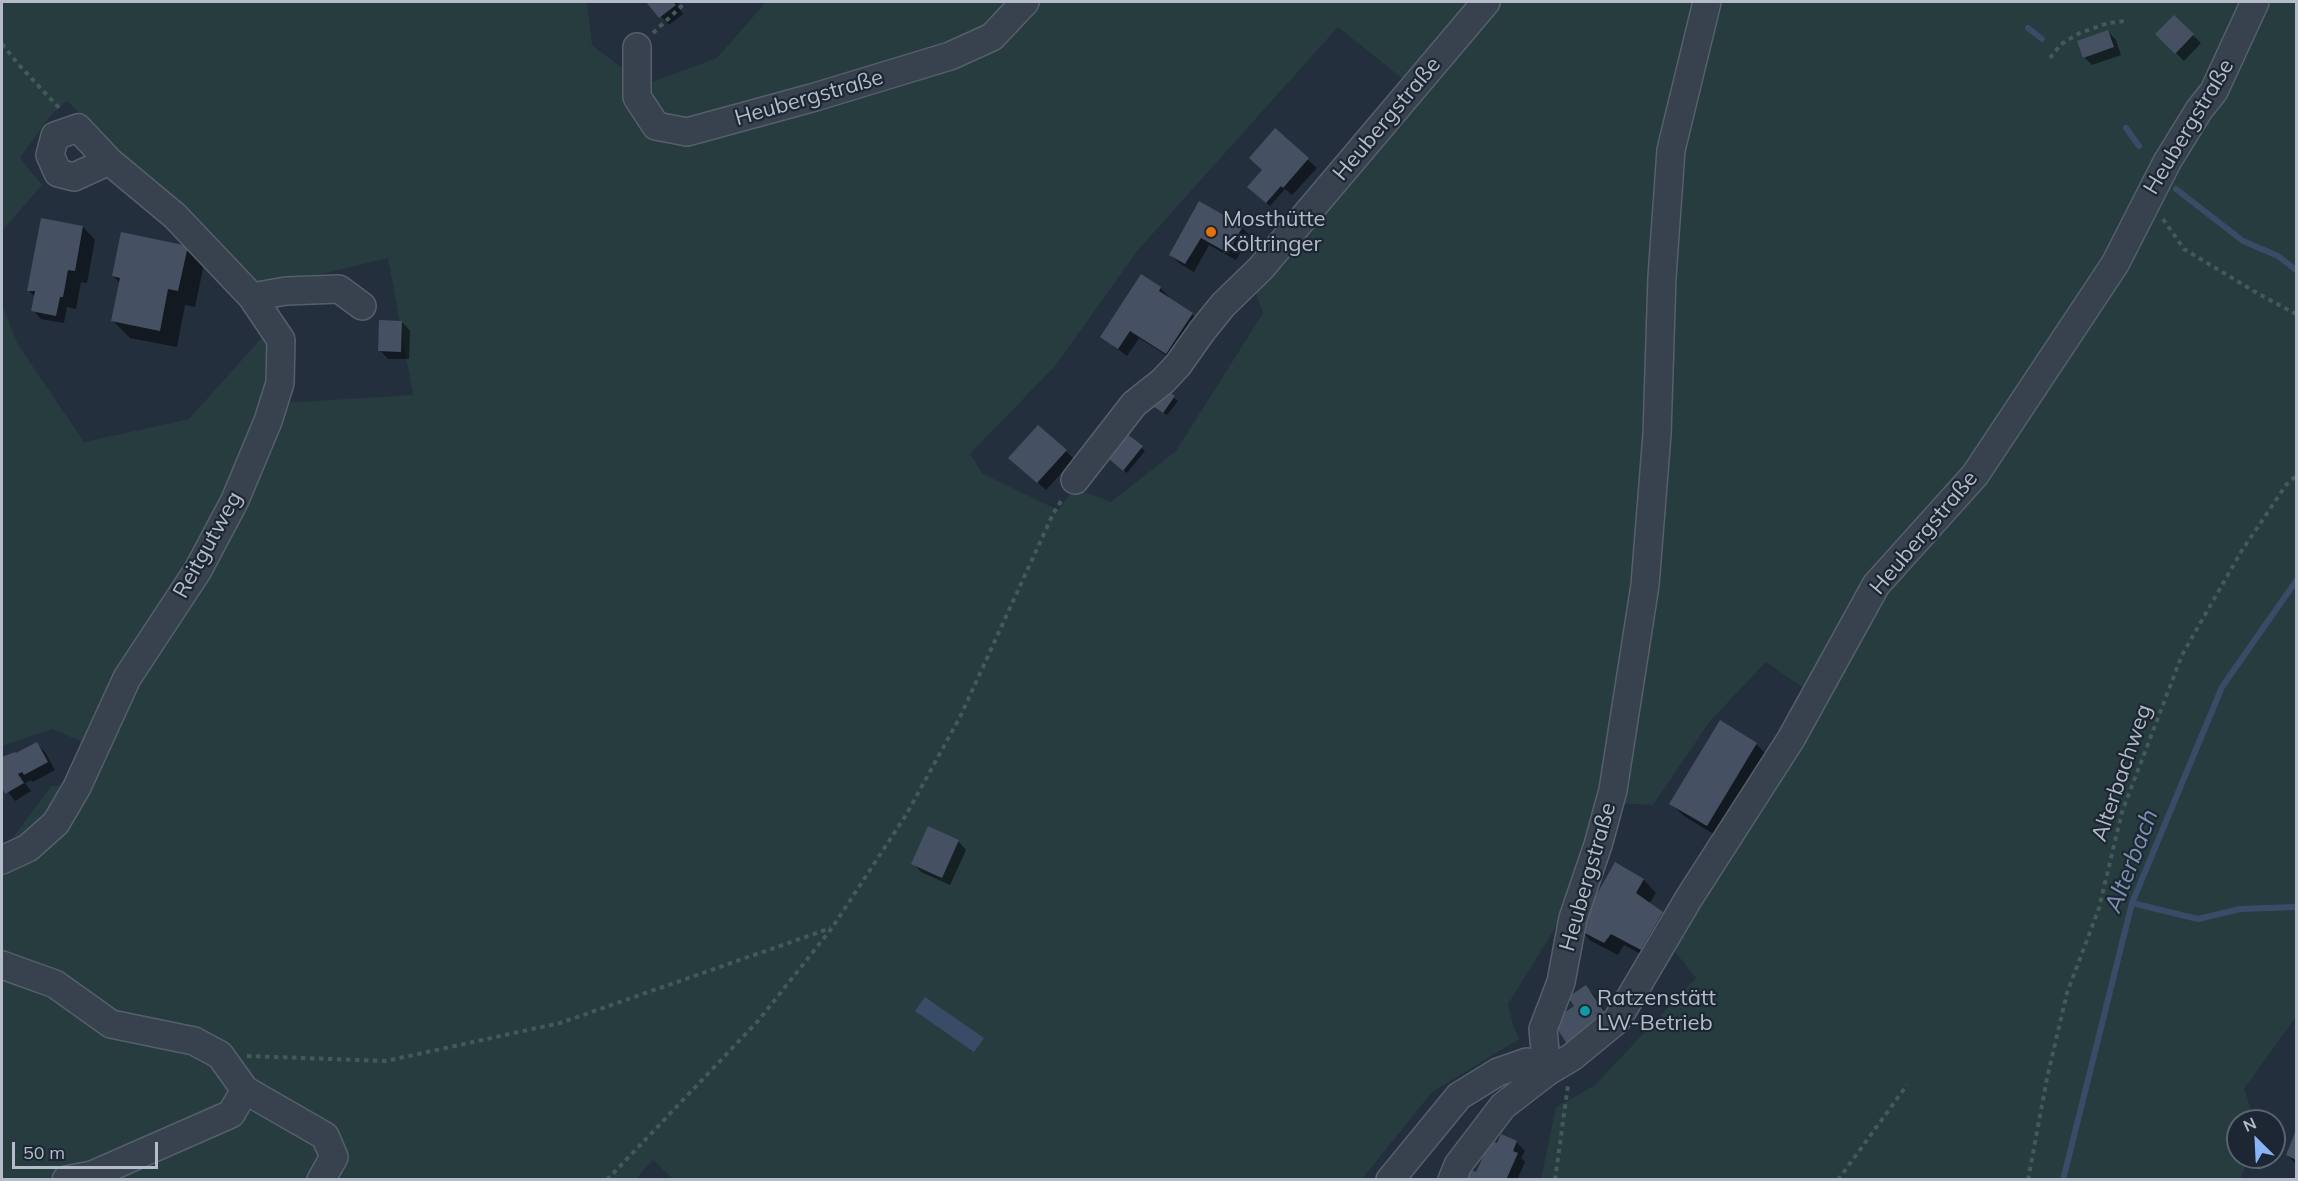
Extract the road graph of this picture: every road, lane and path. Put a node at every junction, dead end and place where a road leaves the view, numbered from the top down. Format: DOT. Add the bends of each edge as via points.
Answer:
graph roads {
  1 [pos="686,2"];
  2 [pos="1025,2"];
  3 [pos="1486,2"];
  4 [pos="1707,2"];
  5 [pos="2255,2"];
  6 [pos="2125,21"];
  7 [pos="2,44"];
  8 [pos="637,47"];
  9 [pos="2050,58"];
  10 [pos="78,128"];
  11 [pos="109,161"];
  12 [pos="2146,201"];
  13 [pos="252,297"];
  14 [pos="362,306"];
  15 [pos="2296,314"];
  16 [pos="2296,476"];
  17 [pos="1075,480"];
  18 [pos="2,860"];
  19 [pos="832,928"];
  20 [pos="2,965"];
  21 [pos="220,1055"];
  22 [pos="1572,1057"];
  23 [pos="1547,1072"];
  24 [pos="1907,1085"];
  25 [pos="245,1089"];
  26 [pos="66,1179"];
  27 [pos="321,1179"];
  28 [pos="607,1179"];
  29 [pos="1390,1179"];
  30 [pos="1452,1179"];
  31 [pos="1555,1179"];
  32 [pos="1838,1179"];
  33 [pos="2028,1179"];
  1 -- 8 [label="path"];
  2 -- 8 [label="street, Heubergstraße" via="992,37 950,56 687,132 656,126 638,97"];
  3 -- 17 [label="street, Heubergstraße" via="1262,268 1209,322 1178,365 1134,404"];
  4 -- 23 [label="street, Heubergstraße" via="1671,150 1657,435 1645,585 1613,790 1573,918 1561,982 1543,1029"];
  5 -- 12 [label="street, Heubergstraße" via="2214,91"];
  6 -- 9 [label="path" via="2080,33 2061,44"];
  7 -- 10 [label="path"];
  10 -- 11 [label="street, Reitgutweg"];
  10 -- 11 [label="street" via="55,136 50,156 58,173 74,177"];
  11 -- 13 [label="street, Reitgutweg" via="175,216"];
  12 -- 15 [label="path" via="2184,249"];
  12 -- 22 [label="street, Heubergstraße" via="2115,264 1975,475 1876,585 1791,740 1689,898 1617,1020"];
  13 -- 14 [label="street" via="339,289"];
  13 -- 18 [label="street, Reitgutweg" via="281,340 280,383 235,500 198,570 127,678 77,787 56,823 28,848"];
  16 -- 33 [label="path, Alterbachweg" via="2241,552 2181,655 2122,812 2099,908 2067,993"];
  17 -- 19 [label="path" via="1053,514 960,717 906,815"];
  19 -- 21 [label="path" via="561,1023 386,1061"];
  19 -- 28 [label="path" via="758,1021"];
  20 -- 21 [label="street" via="55,984 111,1024 194,1041"];
  21 -- 25 [label="street"];
  22 -- 23 [label="street, Heubergstraße"];
  22 -- 31 [label="path"];
  23 -- 29 [label="street" via="1527,1062 1498,1072 1459,1096"];
  23 -- 30 [label="street, Heubergstraße" via="1503,1106 1458,1165"];
  24 -- 32 [label="path"];
  25 -- 26 [label="street" via="231,1114 92,1175"];
  25 -- 27 [label="street" via="325,1136 334,1158"];
}
